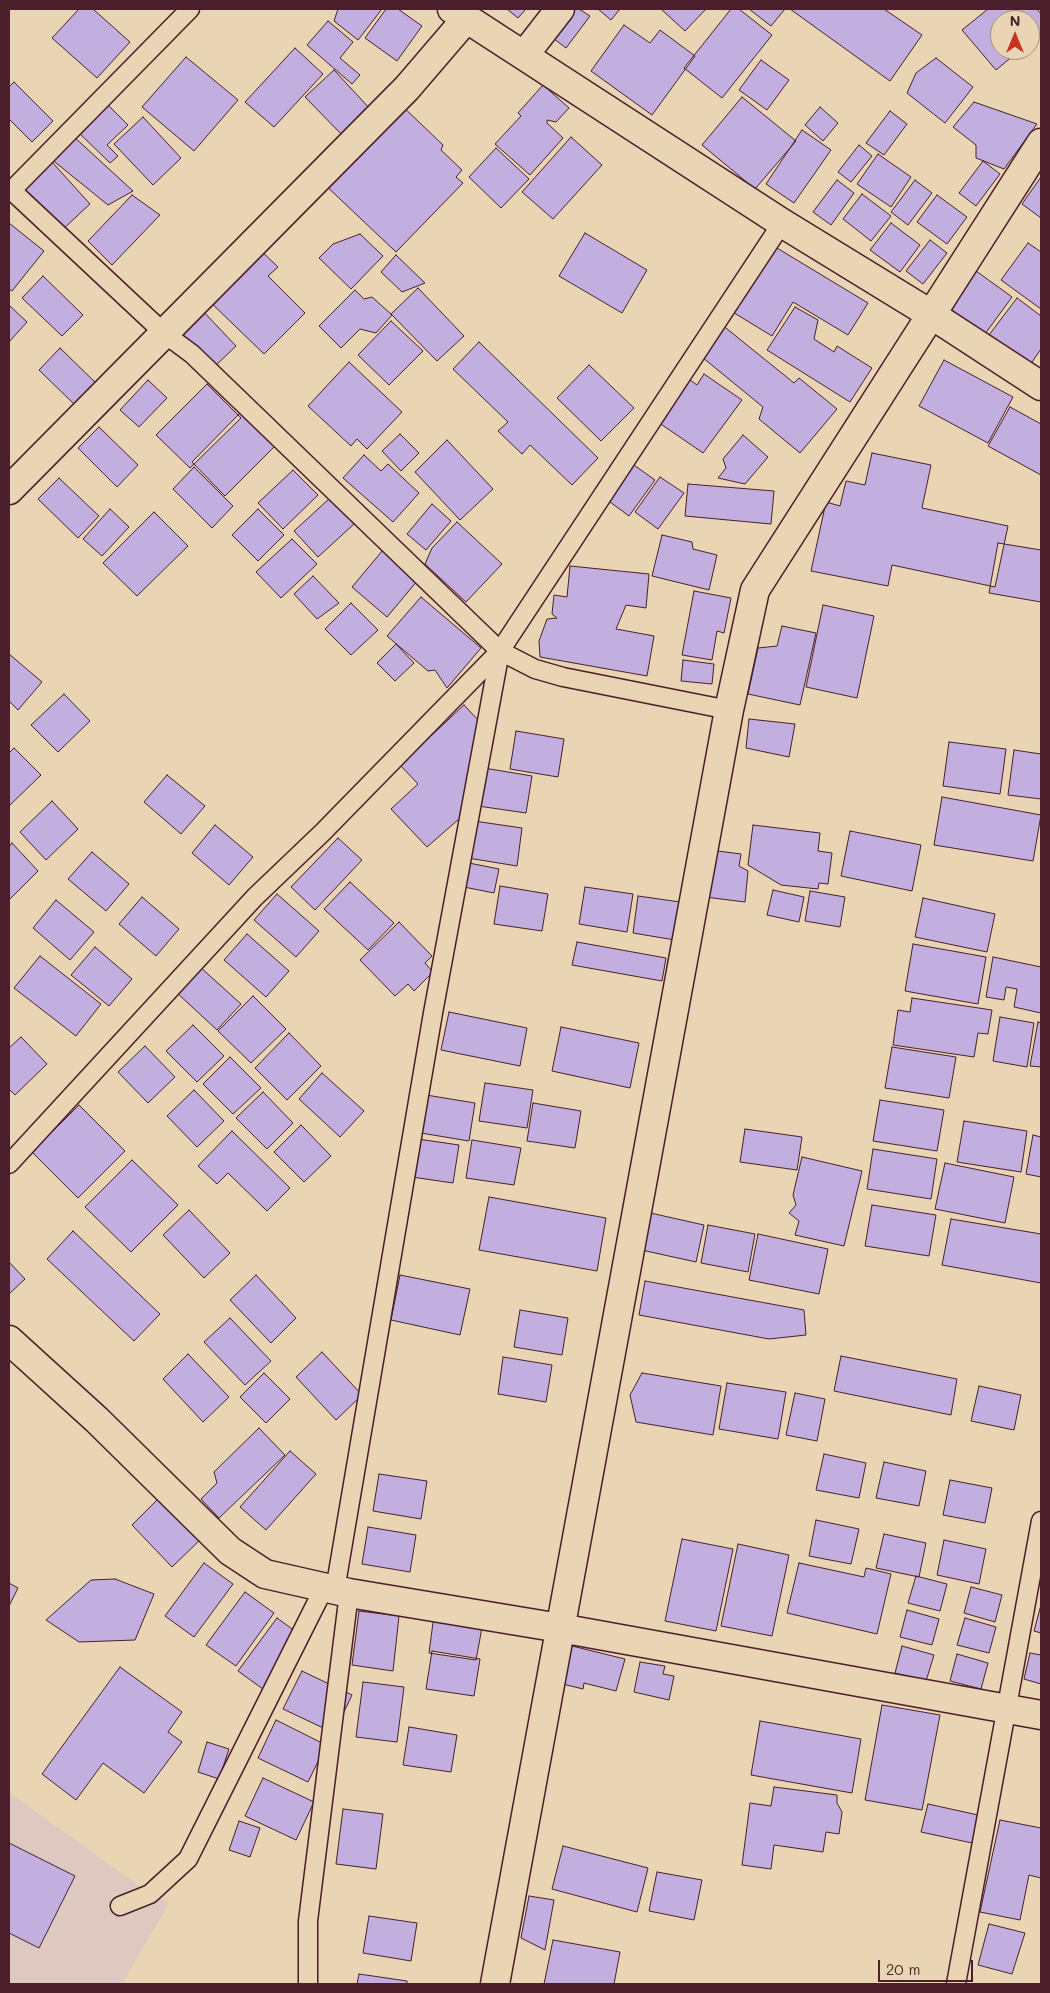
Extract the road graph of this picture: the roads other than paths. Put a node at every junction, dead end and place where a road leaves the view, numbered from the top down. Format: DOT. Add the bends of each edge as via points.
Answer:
graph roads {
  1 [pos="190,9"];
  2 [pos="560,9"];
  3 [pos="460,13"];
  4 [pos="525,54"];
  5 [pos="1041,143"];
  6 [pos="10,189"];
  7 [pos="782,223"];
  8 [pos="932,315"];
  9 [pos="165,334"];
  10 [pos="1041,386"];
  11 [pos="9,490"];
  12 [pos="500,651"];
  13 [pos="730,710"];
  14 [pos="9,1164"];
  15 [pos="9,1340"];
  16 [pos="1041,1521"];
  17 [pos="336,1590"];
  18 [pos="560,1628"];
  19 [pos="1007,1709"];
  20 [pos="1041,1715"];
  21 [pos="120,1906"];
  22 [pos="308,1984"];
  23 [pos="495,1984"];
  24 [pos="956,1984"];
  1 -- 6 [label="lane"];
  2 -- 4 [label="street"];
  3 -- 4 [label="street"];
  3 -- 9 [label="street" via="407,88"];
  4 -- 7 [label="street"];
  5 -- 8 [label="street"];
  6 -- 9 [label="lane"];
  7 -- 8 [label="street"];
  7 -- 12 [label="lane"];
  8 -- 10 [label="street"];
  8 -- 13 [label="street" via="755,590"];
  9 -- 11 [label="street" via="134,361"];
  9 -- 12 [label="lane" via="192,354"];
  12 -- 13 [label="lane" via="535,669 563,677"];
  12 -- 14 [label="lane" via="255,897"];
  12 -- 17 [label="lane" via="433,1013"];
  13 -- 18 [label="street"];
  15 -- 17 [label="street" via="230,1551 265,1574"];
  16 -- 19 [label="lane"];
  17 -- 18 [label="street"];
  17 -- 21 [label="lane" via="188,1859 150,1894"];
  17 -- 22 [label="lane" via="308,1921"];
  18 -- 19 [label="street"];
  18 -- 23 [label="street"];
  19 -- 20 [label="street"];
  19 -- 24 [label="lane"];
}
